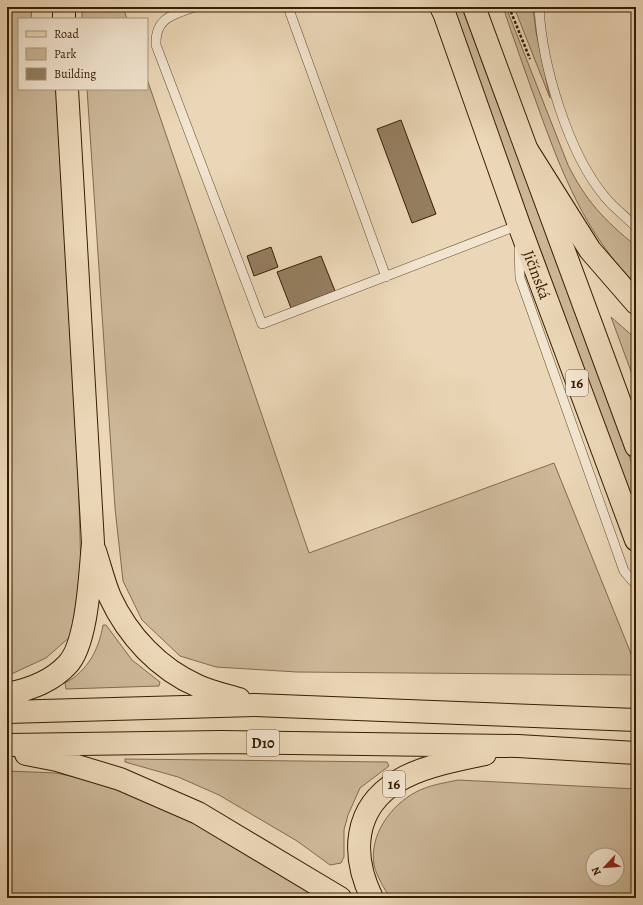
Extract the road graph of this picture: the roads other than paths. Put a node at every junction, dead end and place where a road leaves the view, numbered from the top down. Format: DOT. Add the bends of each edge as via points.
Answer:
graph roads {
  1 [pos="64,7"];
  2 [pos="194,7"];
  3 [pos="288,7"];
  4 [pos="474,7"];
  5 [pos="539,7"];
  6 [pos="442,8"];
  7 [pos="64,18"];
  8 [pos="67,90"];
  9 [pos="527,150"];
  10 [pos="519,225"];
  11 [pos="636,227"];
  12 [pos="386,277"];
  13 [pos="636,303"];
  14 [pos="636,446"];
  15 [pos="636,540"];
  16 [pos="93,543"];
  17 [pos="636,585"];
  18 [pos="8,703"];
  19 [pos="255,704"];
  20 [pos="627,719"];
  21 [pos="518,746"];
  22 [pos="8,747"];
  23 [pos="635,753"];
  24 [pos="340,898"];
  25 [pos="372,898"];
  1 -- 7 [label="main road"];
  2 -- 12 [label="lane" via="169,17 160,24 156,34 156,45 262,324"];
  3 -- 12 [label="lane"];
  4 -- 9 [label="main road, Jičínská"];
  5 -- 11 [label="lane" via="540,30 556,95 579,154 590,176 606,198"];
  6 -- 10 [label="main road, Jičínská / 16"];
  8 -- 16 [label="main road"];
  9 -- 13 [label="main road" via="590,250"];
  9 -- 14 [label="main road, Jičínská"];
  10 -- 12 [label="lane"];
  10 -- 15 [label="main road, Jičínská / 16"];
  10 -- 17 [label="lane" via="520,278 624,570"];
  16 -- 18 [label="main road" via="87,605 79,645 68,665"];
  16 -- 19 [label="main road" via="110,597 125,624 144,649 169,670 198,686"];
  18 -- 19 [label="main road"];
  19 -- 20 [label="main road"];
  21 -- 22 [label="main road, D10" via="222,742"];
  21 -- 23 [label="main road, D10"];
  21 -- 25 [label="main road, 16" via="446,763 417,773 398,780 377,796 366,815 358,838 360,869"];
  22 -- 24 [label="main road" via="120,779 198,813"];
}
